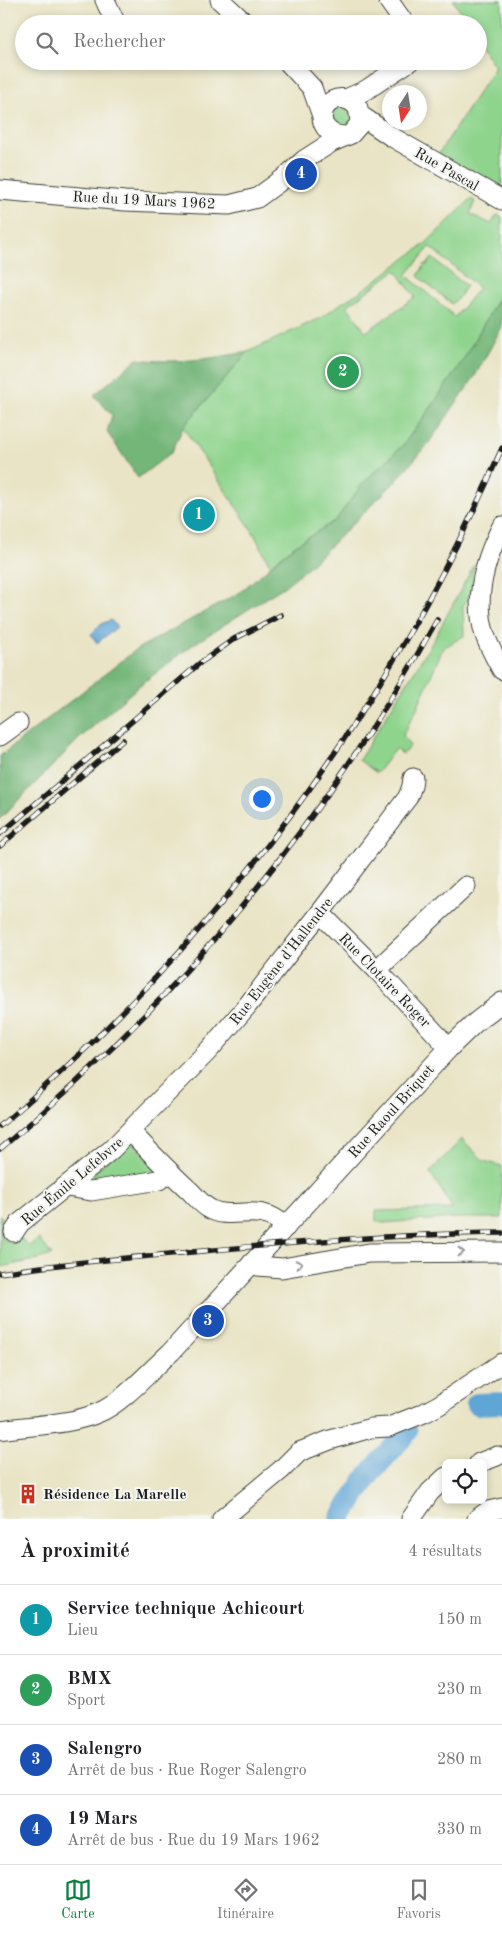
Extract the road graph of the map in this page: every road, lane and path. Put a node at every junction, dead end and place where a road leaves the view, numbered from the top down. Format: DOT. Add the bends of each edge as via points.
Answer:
graph roads {
  1 [pos="105,0"];
  2 [pos="220,0"];
  3 [pos="388,0"];
  4 [pos="112,15"];
  5 [pos="236,15"];
  6 [pos="399,15"];
  7 [pos="295,70"];
  8 [pos="396,70"];
  9 [pos="312,88"];
  10 [pos="351,105"];
  11 [pos="323,120"];
  12 [pos="348,135"];
  13 [pos="392,137"];
  14 [pos="304,160"];
  15 [pos="0,190"];
  16 [pos="502,200"];
  17 [pos="502,526"];
  18 [pos="502,670"];
  19 [pos="18,723"];
  20 [pos="0,736"];
  21 [pos="413,778"];
  22 [pos="466,886"];
  23 [pos="320,913"];
  24 [pos="378,971"];
  25 [pos="502,1002"];
  26 [pos="448,1048"];
  27 [pos="130,1131"];
  28 [pos="170,1172"];
  29 [pos="67,1187"];
  30 [pos="286,1227"];
  31 [pos="14,1232"];
  32 [pos="502,1252"];
  33 [pos="252,1263"];
  34 [pos="502,1363"];
  35 [pos="0,1430"];
  36 [pos="498,1456"];
  37 [pos="487,1460"];
  38 [pos="442,1481"];
  39 [pos="222,1519"];
  40 [pos="411,1519"];
  1 -- 4 [label="street"];
  2 -- 5 [label="street"];
  3 -- 6 [label="street"];
  7 -- 9 [label="street, Rue Pascal"];
  8 -- 10 [label="street" via="366,90"];
  9 -- 10 [label="street, Rue Pascal"];
  9 -- 11 [label="street, Rue Pascal"];
  10 -- 11 [label="street" via="328,103"];
  10 -- 12 [label="street" via="358,126"];
  10 -- 13 [label="street, Rue Pascal"];
  11 -- 12 [label="street" via="332,134"];
  11 -- 14 [label="street, Rue du 19 Mars 1962" via="319,136"];
  12 -- 13 [label="street, Rue Pascal" via="365,132"];
  12 -- 14 [label="street, Rue du 19 Mars 1962"];
  13 -- 16 [label="street, Rue Pascal"];
  14 -- 15 [label="street, Rue du 19 Mars 1962" via="257,198 229,205 125,201"];
  17 -- 18 [label="street" via="485,567 481,596 485,635"];
  19 -- 20 [label="street"];
  21 -- 23 [label="street, Rue Eugène d'Hallendre" via="408,797"];
  22 -- 24 [label="street"];
  23 -- 24 [label="street, Rue Clotaire Roger"];
  23 -- 27 [label="street, Rue Eugène d'Hallendre" via="209,1050"];
  24 -- 26 [label="street, Rue Clotaire Roger"];
  25 -- 26 [label="street, Rue Raoul Briquet"];
  26 -- 30 [label="street, Rue Raoul Briquet"];
  27 -- 28 [label="street"];
  27 -- 29 [label="street, Rue Émile Lefebvre"];
  28 -- 29 [label="street" via="159,1180 91,1191"];
  28 -- 30 [label="street" via="211,1210 265,1214"];
  29 -- 31 [label="street, Rue Émile Lefebvre" via="20,1223"];
  30 -- 33 [label="street, Rue Raoul Briquet"];
  33 -- 32 [label="street, one-way" via="282,1268 369,1253"];
  33 -- 35 [label="street, Rue Raoul Briquet" via="171,1352 110,1406 78,1418"];
  34 -- 39 [label="street" via="424,1413 389,1427 371,1428 299,1452"];
  36 -- 37 [label="street"];
  38 -- 40 [label="street"];
}
